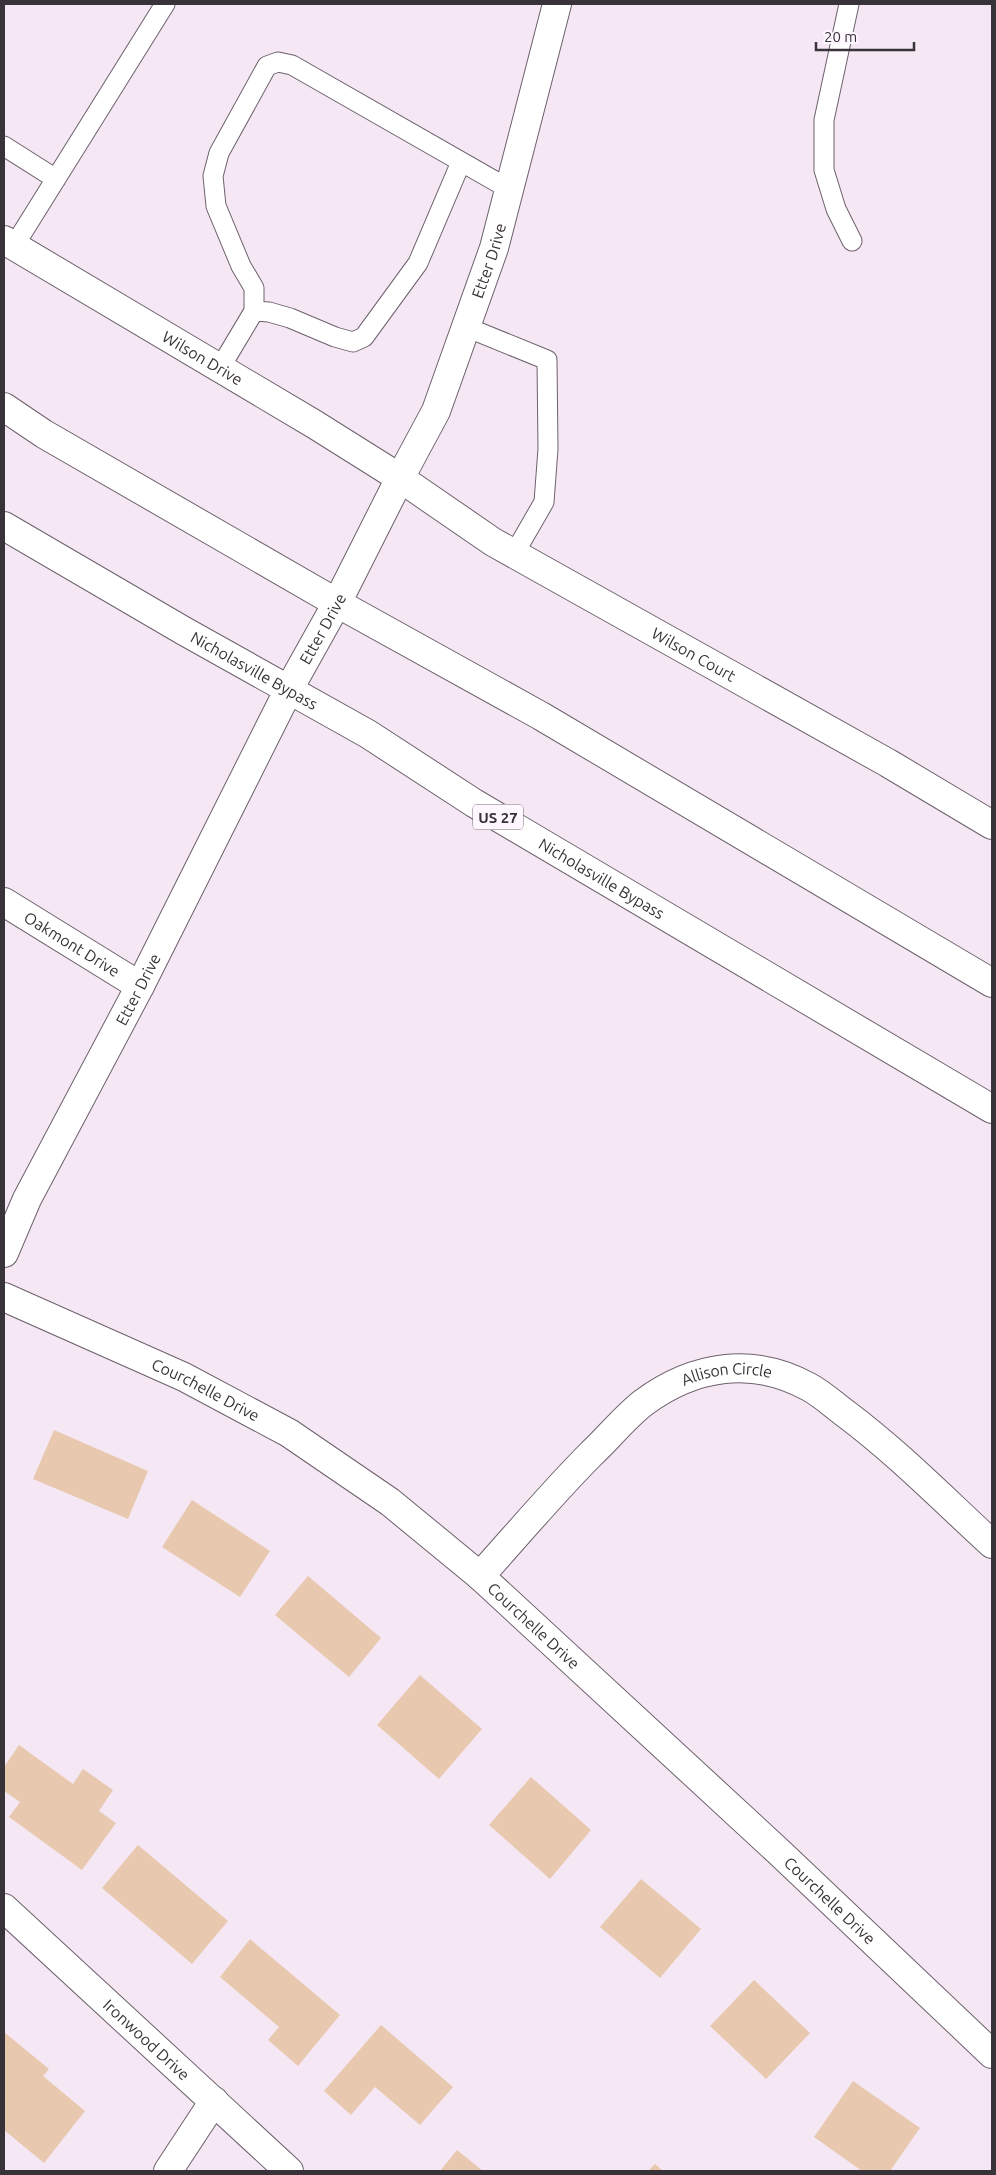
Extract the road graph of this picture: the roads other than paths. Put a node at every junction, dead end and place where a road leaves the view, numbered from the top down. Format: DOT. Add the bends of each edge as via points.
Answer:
graph roads {
  1 [pos="165,4"];
  2 [pos="557,4"];
  3 [pos="849,4"];
  4 [pos="4,146"];
  5 [pos="461,162"];
  6 [pos="56,179"];
  7 [pos="509,189"];
  8 [pos="852,241"];
  9 [pos="9,243"];
  10 [pos="254,311"];
  11 [pos="466,327"];
  12 [pos="220,368"];
  13 [pos="4,407"];
  14 [pos="400,478"];
  15 [pos="4,526"];
  16 [pos="514,554"];
  17 [pos="337,603"];
  18 [pos="289,689"];
  19 [pos="992,825"];
  20 [pos="4,902"];
  21 [pos="992,983"];
  22 [pos="140,986"];
  23 [pos="992,1109"];
  24 [pos="4,1253"];
  25 [pos="4,1296"];
  26 [pos="992,1544"];
  27 [pos="480,1576"];
  28 [pos="4,1908"];
  29 [pos="992,2054"];
  30 [pos="214,2102"];
  31 [pos="168,2171"];
  32 [pos="289,2171"];
  1 -- 6 [label="lane"];
  2 -- 7 [label="main road, Etter Drive"];
  3 -- 8 [label="lane" via="824,120 824,170 836,209"];
  4 -- 6 [label="lane"];
  5 -- 7 [label="lane"];
  5 -- 10 [label="lane" via="418,263 364,337 352,342 335,338 290,318"];
  5 -- 10 [label="lane" via="292,65 278,62 267,66 219,153 213,176 216,206 241,266 254,288"];
  6 -- 9 [label="lane"];
  7 -- 11 [label="main road, Etter Drive" via="494,248"];
  9 -- 12 [label="main road, Wilson Drive"];
  10 -- 12 [label="lane"];
  11 -- 14 [label="main road, Etter Drive" via="436,411"];
  11 -- 16 [label="lane" via="547,360 548,449 544,502"];
  12 -- 14 [label="main road, Wilson Drive"];
  13 -- 17 [label="main road" via="44,434"];
  14 -- 16 [label="main road, Wilson Court"];
  14 -- 17 [label="main road, Etter Drive"];
  15 -- 18 [label="main road, Nicholasville Bypass / US 27" via="184,632"];
  16 -- 19 [label="main road, Wilson Court" via="888,763"];
  17 -- 18 [label="main road, Etter Drive"];
  17 -- 21 [label="main road" via="541,716"];
  18 -- 22 [label="main road, Etter Drive"];
  18 -- 23 [label="main road, Nicholasville Bypass / US 27" via="368,734 474,803"];
  20 -- 22 [label="main road, Oakmont Drive"];
  22 -- 24 [label="main road, Etter Drive" via="28,1199"];
  25 -- 27 [label="main road, Courchelle Drive" via="184,1377 290,1433 390,1502"];
  26 -- 27 [label="main road, Allison Circle" via="862,1426 811,1388 783,1375 754,1368 725,1368 669,1386 642,1404 572,1473"];
  27 -- 29 [label="main road, Courchelle Drive"];
  28 -- 30 [label="main road, Ironwood Drive"];
  30 -- 31 [label="main road"];
  30 -- 32 [label="main road, Ironwood Drive"];
}
